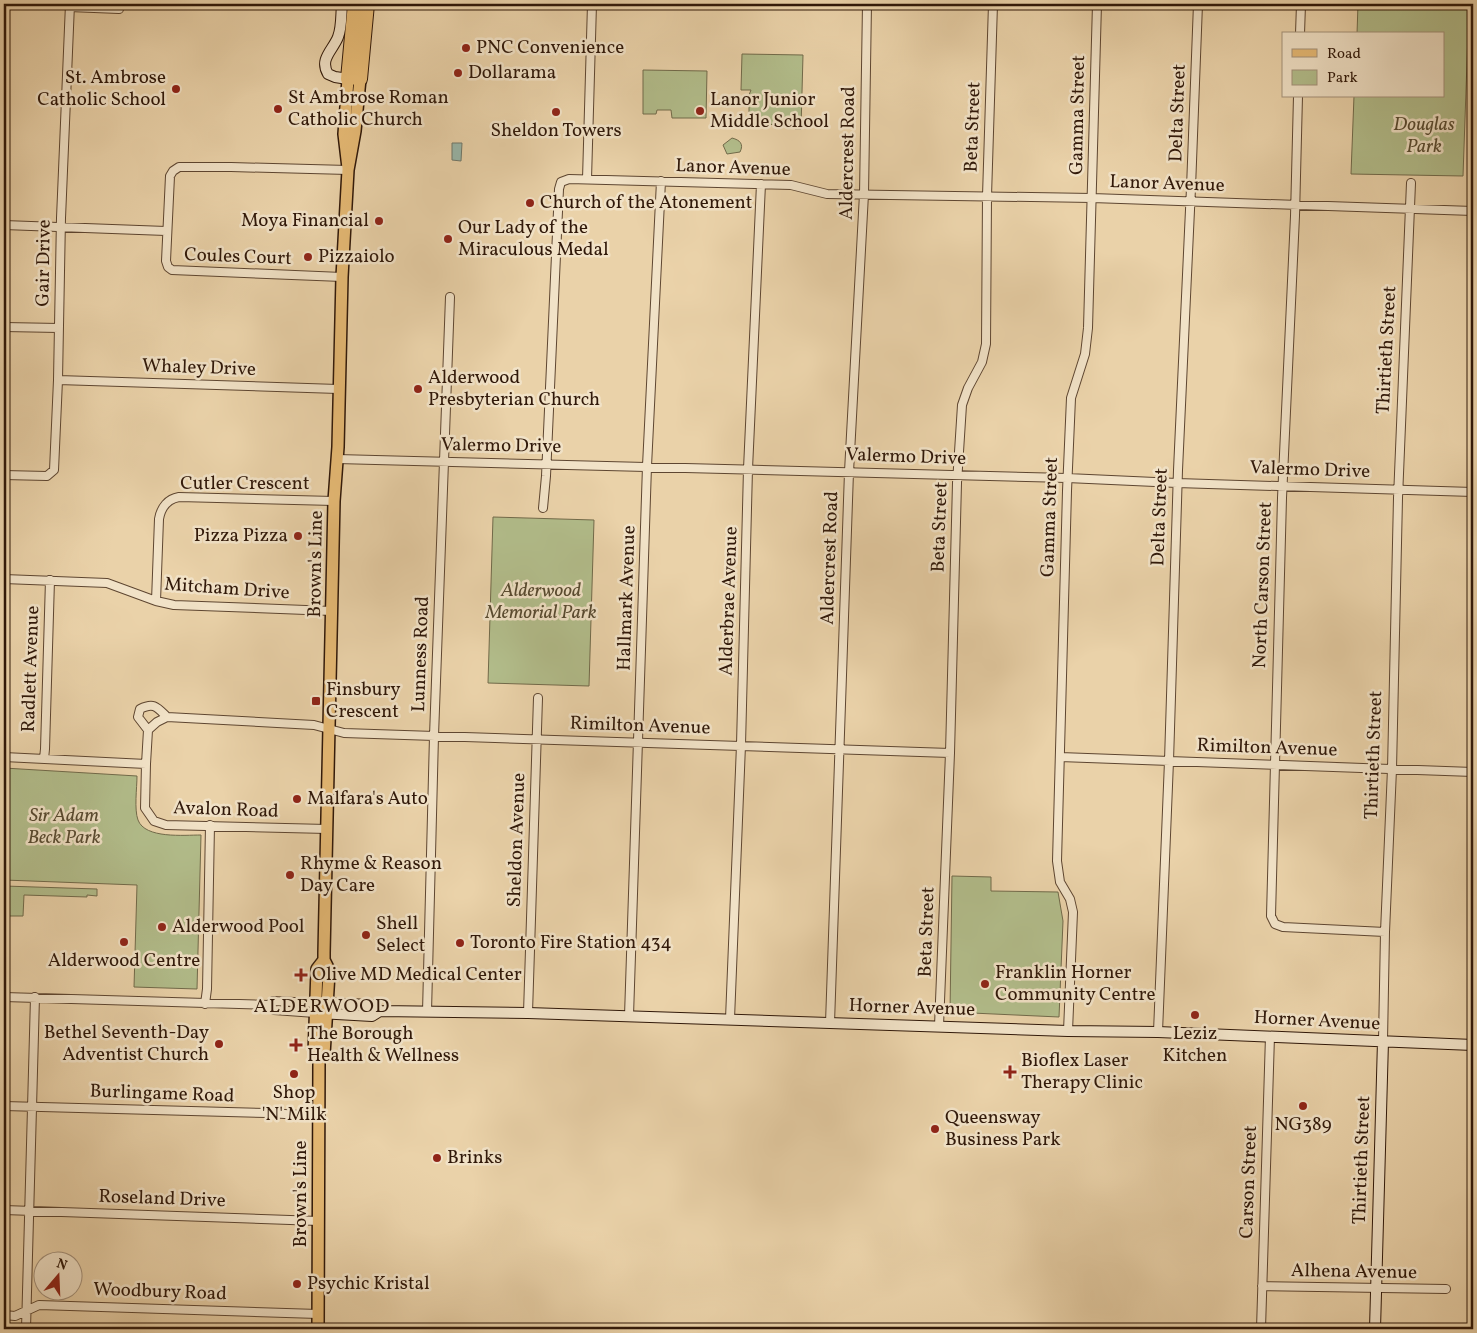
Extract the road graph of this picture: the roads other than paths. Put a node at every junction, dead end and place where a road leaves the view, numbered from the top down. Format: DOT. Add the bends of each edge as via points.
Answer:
graph roads {
  1 [pos="342,4"];
  2 [pos="355,4"];
  3 [pos="367,4"];
  4 [pos="374,4"];
  5 [pos="592,4"];
  6 [pos="867,4"];
  7 [pos="993,4"];
  8 [pos="1097,4"];
  9 [pos="1198,4"];
  10 [pos="1301,4"];
  11 [pos="70,5"];
  12 [pos="119,10"];
  13 [pos="364,30"];
  14 [pos="1300,32"];
  15 [pos="353,75"];
  16 [pos="1298,98"];
  17 [pos="348,169"];
  18 [pos="586,179"];
  19 [pos="661,181"];
  20 [pos="1411,183"];
  21 [pos="761,184"];
  22 [pos="864,194"];
  23 [pos="987,196"];
  24 [pos="1092,198"];
  25 [pos="1190,201"];
  26 [pos="1294,204"];
  27 [pos="1410,209"];
  28 [pos="1473,211"];
  29 [pos="4,225"];
  30 [pos="61,227"];
  31 [pos="166,231"];
  32 [pos="342,277"];
  33 [pos="450,297"];
  34 [pos="4,326"];
  35 [pos="59,328"];
  36 [pos="58,380"];
  37 [pos="338,389"];
  38 [pos="337,459"];
  39 [pos="444,461"];
  40 [pos="546,464"];
  41 [pos="647,466"];
  42 [pos="748,470"];
  43 [pos="849,472"];
  44 [pos="4,475"];
  45 [pos="958,475"];
  46 [pos="1067,478"];
  47 [pos="1177,483"];
  48 [pos="1282,486"];
  49 [pos="1398,489"];
  50 [pos="1473,492"];
  51 [pos="334,501"];
  52 [pos="543,508"];
  53 [pos="4,579"];
  54 [pos="50,580"];
  55 [pos="156,601"];
  56 [pos="332,612"];
  57 [pos="538,698"];
  58 [pos="167,717"];
  59 [pos="148,730"];
  60 [pos="330,730"];
  61 [pos="434,736"];
  62 [pos="537,739"];
  63 [pos="638,742"];
  64 [pos="741,746"];
  65 [pos="839,749"];
  66 [pos="950,753"];
  67 [pos="4,757"];
  68 [pos="1060,757"];
  69 [pos="44,759"];
  70 [pos="1169,761"];
  71 [pos="146,764"];
  72 [pos="1274,765"];
  73 [pos="1392,769"];
  74 [pos="1473,772"];
  75 [pos="210,826"];
  76 [pos="327,829"];
  77 [pos="1385,932"];
  78 [pos="4,997"];
  79 [pos="35,997"];
  80 [pos="206,1004"];
  81 [pos="321,1008"];
  82 [pos="427,1012"];
  83 [pos="528,1014"];
  84 [pos="630,1016"];
  85 [pos="730,1020"];
  86 [pos="830,1023"];
  87 [pos="939,1026"];
  88 [pos="1068,1031"];
  89 [pos="1158,1032"];
  90 [pos="1270,1036"];
  91 [pos="1383,1041"];
  92 [pos="1473,1045"];
  93 [pos="4,1106"];
  94 [pos="32,1107"];
  95 [pos="318,1116"];
  96 [pos="4,1210"];
  97 [pos="30,1211"];
  98 [pos="318,1221"];
  99 [pos="1262,1286"];
  100 [pos="1375,1289"];
  101 [pos="1446,1289"];
  102 [pos="27,1310"];
  103 [pos="318,1314"];
  104 [pos="4,1315"];
  105 [pos="26,1329"];
  106 [pos="318,1329"];
  107 [pos="1261,1329"];
  108 [pos="1375,1329"];
  1 -- 15 [label="main road" via="339,36 324,65 328,74 335,77"];
  2 -- 15 [label="highway"];
  3 -- 13 [label="highway"];
  4 -- 13 [label="highway"];
  5 -- 18 [label="street"];
  6 -- 22 [label="street, Aldercrest Road"];
  7 -- 23 [label="street, Beta Street"];
  8 -- 24 [label="street, Gamma Street"];
  9 -- 25 [label="street, Delta Street"];
  10 -- 14 [label="street"];
  11 -- 12 [label="street"];
  11 -- 30 [label="street, Gair Drive"];
  13 -- 15 [label="highway"];
  15 -- 17 [label="main road, Brown's Line" via="344,134"];
  16 -- 26 [label="street, North Carson Street"];
  17 -- 31 [label="street, Coules Court" via="179,167 170,176"];
  17 -- 32 [label="main road, Brown's Line"];
  18 -- 19 [label="street, Lanor Avenue"];
  18 -- 40 [label="street, Lanor Avenue" via="569,179 561,182 558,188"];
  19 -- 21 [label="street, Lanor Avenue"];
  19 -- 41 [label="street, Hallmark Avenue"];
  20 -- 27 [label="street, Thirtieth Street"];
  21 -- 22 [label="street, Lanor Avenue" via="791,185 827,194"];
  21 -- 42 [label="street, Alderbrae Avenue"];
  22 -- 23 [label="street, Lanor Avenue"];
  22 -- 43 [label="street, Aldercrest Road"];
  23 -- 24 [label="street, Lanor Avenue"];
  23 -- 45 [label="street, Beta Street" via="986,344 982,362 962,405"];
  24 -- 25 [label="street, Lanor Avenue"];
  24 -- 46 [label="street, Gamma Street" via="1088,328 1085,354 1071,398"];
  25 -- 26 [label="street, Lanor Avenue"];
  25 -- 47 [label="street, Delta Street"];
  26 -- 27 [label="street, Lanor Avenue"];
  26 -- 48 [label="street, North Carson Street"];
  27 -- 28 [label="street, Lanor Avenue"];
  27 -- 49 [label="street, Thirtieth Street"];
  29 -- 30 [label="street"];
  30 -- 31 [label="street"];
  30 -- 35 [label="street, Gair Drive"];
  31 -- 32 [label="street, Coules Court" via="166,261 172,270"];
  32 -- 37 [label="main road, Brown's Line"];
  33 -- 39 [label="street, Lunness Road"];
  34 -- 35 [label="street"];
  35 -- 36 [label="street, Gair Drive"];
  36 -- 37 [label="street, Whaley Drive"];
  36 -- 44 [label="street, Gair Drive" via="54,470 47,476"];
  37 -- 38 [label="main road, Brown's Line"];
  38 -- 39 [label="street, Valermo Drive"];
  38 -- 51 [label="main road, Brown's Line"];
  39 -- 40 [label="street, Valermo Drive"];
  39 -- 61 [label="street, Lunness Road"];
  40 -- 41 [label="street, Valermo Drive"];
  40 -- 52 [label="street"];
  41 -- 42 [label="street, Valermo Drive"];
  41 -- 63 [label="street, Hallmark Avenue"];
  42 -- 43 [label="street, Valermo Drive"];
  42 -- 64 [label="street, Alderbrae Avenue"];
  43 -- 45 [label="street, Valermo Drive"];
  43 -- 65 [label="street, Aldercrest Road"];
  45 -- 46 [label="street, Valermo Drive"];
  45 -- 66 [label="street, Beta Street"];
  46 -- 47 [label="street, Valermo Drive"];
  46 -- 68 [label="street, Gamma Street"];
  47 -- 48 [label="street, Valermo Drive"];
  47 -- 70 [label="street, Delta Street"];
  48 -- 49 [label="street, Valermo Drive"];
  48 -- 72 [label="street, North Carson Street"];
  49 -- 50 [label="street, Valermo Drive"];
  49 -- 73 [label="street, Thirtieth Street"];
  51 -- 55 [label="street, Cutler Crescent" via="171,499 162,508 159,519"];
  51 -- 56 [label="main road, Brown's Line"];
  53 -- 54 [label="street, Mitcham Drive"];
  54 -- 55 [label="street, Mitcham Drive" via="107,583"];
  54 -- 69 [label="street, Radlett Avenue"];
  55 -- 56 [label="street, Mitcham Drive" via="174,605"];
  56 -- 60 [label="main road, Brown's Line"];
  57 -- 62 [label="street, Sheldon Avenue"];
  58 -- 59 [label="street"];
  58 -- 59 [label="street" via="156,706 140,709 138,717"];
  58 -- 60 [label="street" via="314,725"];
  59 -- 71 [label="street"];
  60 -- 61 [label="street, Rimilton Avenue"];
  60 -- 76 [label="main road, Brown's Line"];
  61 -- 62 [label="street, Rimilton Avenue"];
  61 -- 82 [label="street, Lunness Road"];
  62 -- 63 [label="street, Rimilton Avenue"];
  62 -- 83 [label="street, Sheldon Avenue"];
  63 -- 64 [label="street, Rimilton Avenue"];
  63 -- 84 [label="street, Hallmark Avenue"];
  64 -- 65 [label="street, Rimilton Avenue"];
  64 -- 85 [label="street, Alderbrae Avenue"];
  65 -- 66 [label="street, Rimilton Avenue"];
  65 -- 86 [label="street, Aldercrest Road"];
  66 -- 87 [label="street, Beta Street"];
  67 -- 69 [label="street"];
  68 -- 70 [label="street, Rimilton Avenue"];
  68 -- 88 [label="street, Gamma Street" via="1057,861 1060,882 1073,912"];
  69 -- 71 [label="street"];
  70 -- 72 [label="street, Rimilton Avenue"];
  70 -- 89 [label="street, Delta Street"];
  71 -- 75 [label="street, Avalon Road" via="145,808 156,823"];
  72 -- 73 [label="street, Rimilton Avenue"];
  72 -- 77 [label="street, North Carson Street" via="1271,916 1275,924 1283,928"];
  73 -- 74 [label="street, Rimilton Avenue"];
  73 -- 77 [label="street, Thirtieth Street"];
  75 -- 76 [label="street, Avalon Road"];
  75 -- 80 [label="street"];
  76 -- 81 [label="main road, Brown's Line" via="324,960 317,969"];
  77 -- 91 [label="street, Thirtieth Street"];
  78 -- 79 [label="street, Horner Avenue"];
  79 -- 80 [label="street, Horner Avenue"];
  79 -- 94 [label="street"];
  80 -- 81 [label="street, Horner Avenue" via="269,1005 273,1001"];
  81 -- 82 [label="main road, Horner Avenue" via="372,1016 380,1011"];
  81 -- 95 [label="main road, Brown's Line" via="324,1055 319,1059"];
  82 -- 83 [label="main road, Horner Avenue"];
  83 -- 84 [label="main road, Horner Avenue"];
  84 -- 85 [label="main road, Horner Avenue"];
  85 -- 86 [label="main road, Horner Avenue"];
  86 -- 87 [label="main road, Horner Avenue"];
  87 -- 88 [label="main road, Horner Avenue"];
  88 -- 89 [label="main road, Horner Avenue"];
  89 -- 90 [label="main road, Horner Avenue"];
  90 -- 91 [label="main road, Horner Avenue"];
  90 -- 99 [label="street, Carson Street"];
  91 -- 92 [label="main road, Horner Avenue"];
  91 -- 100 [label="main road, Thirtieth Street"];
  93 -- 94 [label="street, Burlingame Road"];
  94 -- 95 [label="street, Burlingame Road"];
  94 -- 97 [label="street"];
  95 -- 98 [label="main road, Brown's Line"];
  96 -- 97 [label="street, Roseland Drive"];
  97 -- 98 [label="street, Roseland Drive"];
  97 -- 102 [label="street"];
  98 -- 103 [label="main road, Brown's Line"];
  99 -- 100 [label="street, Alhena Avenue"];
  99 -- 107 [label="street, Carson Street"];
  100 -- 101 [label="street, Alhena Avenue"];
  100 -- 108 [label="main road, Thirtieth Street"];
  102 -- 103 [label="street, Woodbury Road" via="39,1305"];
  102 -- 104 [label="street, Woodbury Road" via="15,1316"];
  102 -- 105 [label="street"];
  103 -- 106 [label="main road, Brown's Line"];
}
